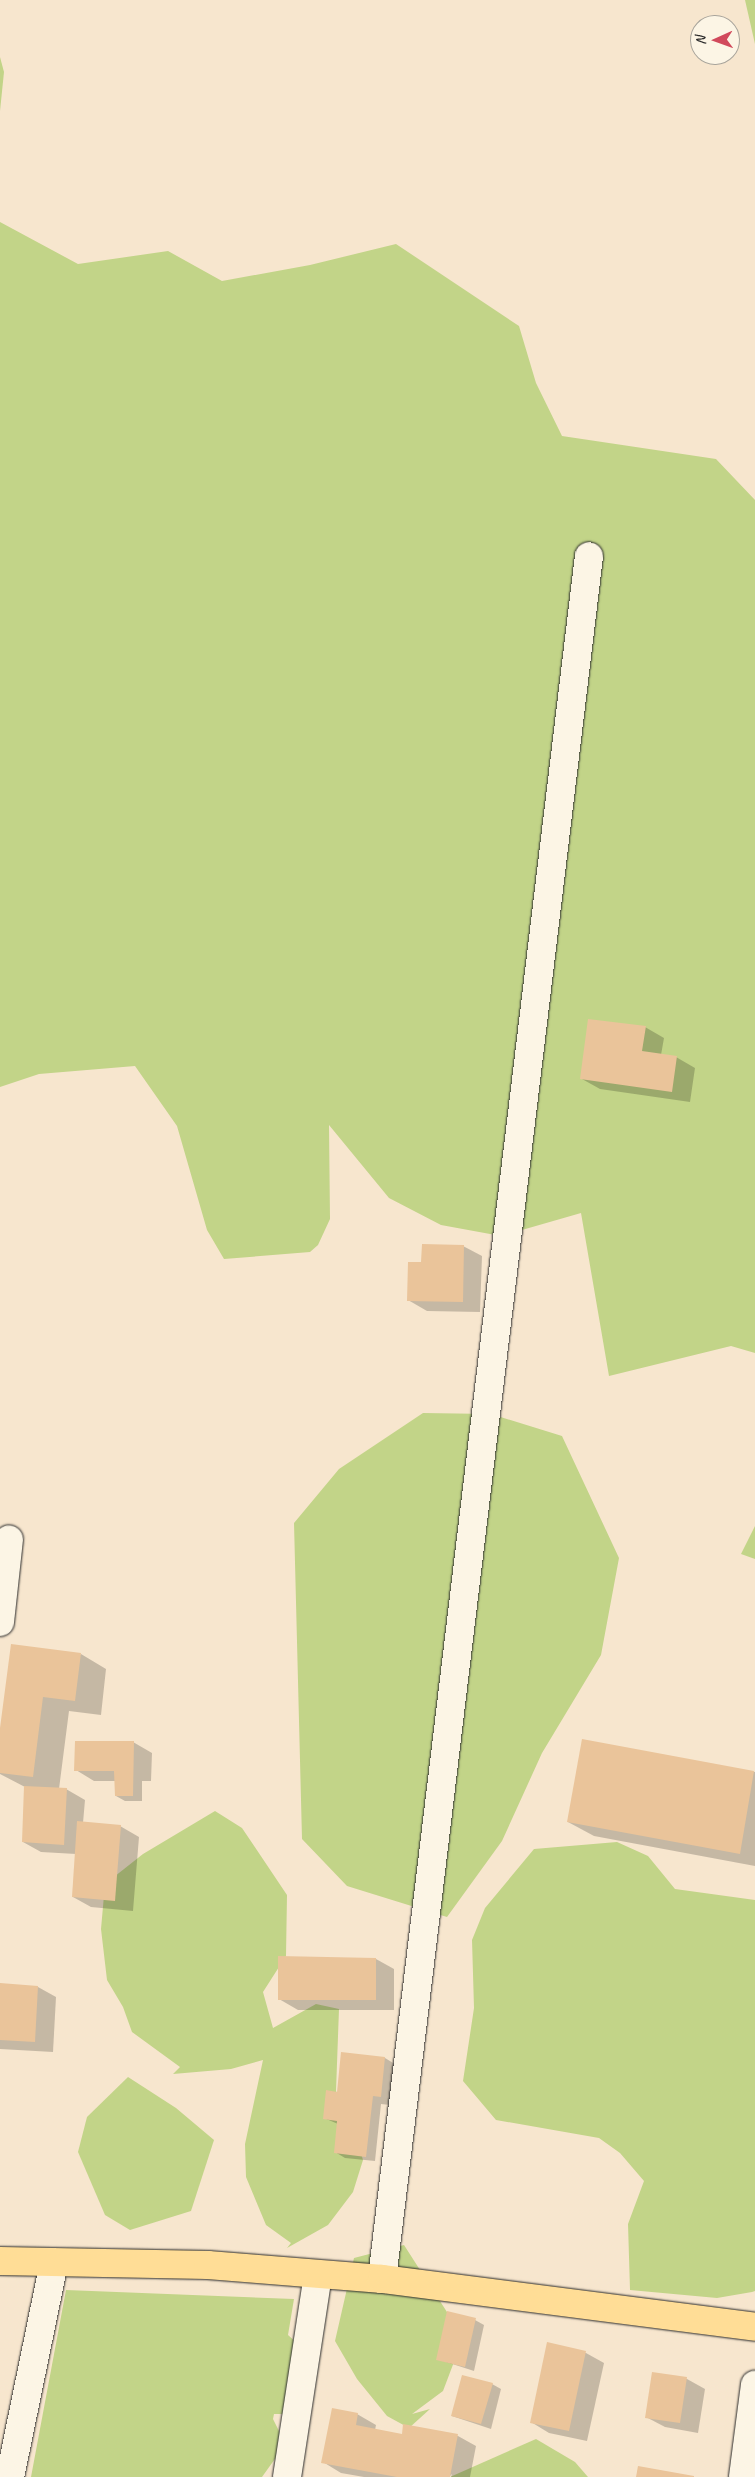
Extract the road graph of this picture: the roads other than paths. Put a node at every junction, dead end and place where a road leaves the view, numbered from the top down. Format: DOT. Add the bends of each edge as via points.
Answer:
graph roads {
  1 [pos="590,556"];
  2 [pos="8,1539"];
  3 [pos="0,1622"];
  4 [pos="0,2261"];
  5 [pos="54,2262"];
  6 [pos="318,2275"];
  7 [pos="382,2279"];
  8 [pos="755,2327"];
  9 [pos="755,2385"];
  10 [pos="10,2477"];
  11 [pos="287,2477"];
  12 [pos="743,2477"];
  1 -- 7 [label="street"];
  2 -- 3 [label="street"];
  4 -- 5 [label="main road"];
  5 -- 6 [label="main road" via="208,2265"];
  5 -- 10 [label="street"];
  6 -- 7 [label="main road"];
  6 -- 11 [label="street"];
  7 -- 8 [label="main road"];
  9 -- 12 [label="street"];
}
